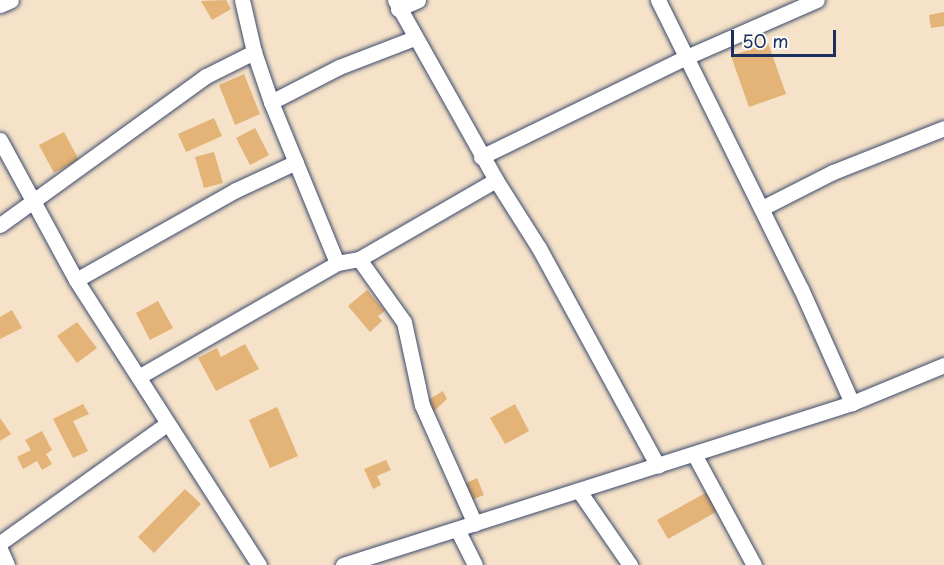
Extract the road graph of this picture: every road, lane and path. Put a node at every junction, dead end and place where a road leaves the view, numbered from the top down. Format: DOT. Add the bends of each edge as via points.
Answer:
graph roads {
  1 [pos="10,0"];
  2 [pos="242,0"];
  3 [pos="418,0"];
  4 [pos="658,0"];
  5 [pos="817,0"];
  6 [pos="0,5"];
  7 [pos="396,5"];
  8 [pos="414,38"];
  9 [pos="254,52"];
  10 [pos="684,58"];
  11 [pos="271,102"];
  12 [pos="944,128"];
  13 [pos="0,140"];
  14 [pos="481,157"];
  15 [pos="296,162"];
  16 [pos="496,180"];
  17 [pos="31,204"];
  18 [pos="762,208"];
  19 [pos="0,225"];
  20 [pos="359,259"];
  21 [pos="337,263"];
  22 [pos="76,279"];
  23 [pos="944,365"];
  24 [pos="140,376"];
  25 [pos="852,403"];
  26 [pos="167,424"];
  27 [pos="694,454"];
  28 [pos="658,466"];
  29 [pos="579,490"];
  30 [pos="475,524"];
  31 [pos="457,530"];
  32 [pos="0,543"];
  33 [pos="0,549"];
  34 [pos="7,565"];
  35 [pos="259,565"];
  36 [pos="343,565"];
  37 [pos="475,565"];
  38 [pos="630,565"];
  39 [pos="754,565"];
  1 -- 6 [label="street"];
  2 -- 9 [label="street"];
  3 -- 7 [label="street"];
  4 -- 10 [label="street"];
  5 -- 10 [label="street"];
  7 -- 8 [label="street"];
  8 -- 11 [label="street" via="339,67"];
  8 -- 14 [label="street"];
  9 -- 11 [label="street"];
  9 -- 17 [label="street" via="206,76"];
  10 -- 14 [label="street"];
  10 -- 18 [label="street"];
  11 -- 15 [label="street"];
  12 -- 18 [label="street" via="833,172"];
  13 -- 17 [label="street"];
  14 -- 16 [label="street"];
  15 -- 21 [label="street"];
  15 -- 22 [label="street" via="236,190"];
  16 -- 20 [label="street"];
  16 -- 28 [label="street" via="539,248"];
  17 -- 19 [label="street"];
  17 -- 22 [label="street"];
  18 -- 25 [label="street"];
  20 -- 21 [label="street"];
  20 -- 30 [label="street" via="404,322 422,405"];
  21 -- 24 [label="street"];
  22 -- 24 [label="street"];
  23 -- 25 [label="street"];
  24 -- 26 [label="street"];
  25 -- 27 [label="street"];
  26 -- 32 [label="street"];
  26 -- 35 [label="street"];
  27 -- 28 [label="street"];
  27 -- 39 [label="street"];
  28 -- 29 [label="street"];
  29 -- 30 [label="street"];
  29 -- 38 [label="street"];
  30 -- 31 [label="street"];
  31 -- 36 [label="street"];
  31 -- 37 [label="street"];
  33 -- 34 [label="street"];
}
